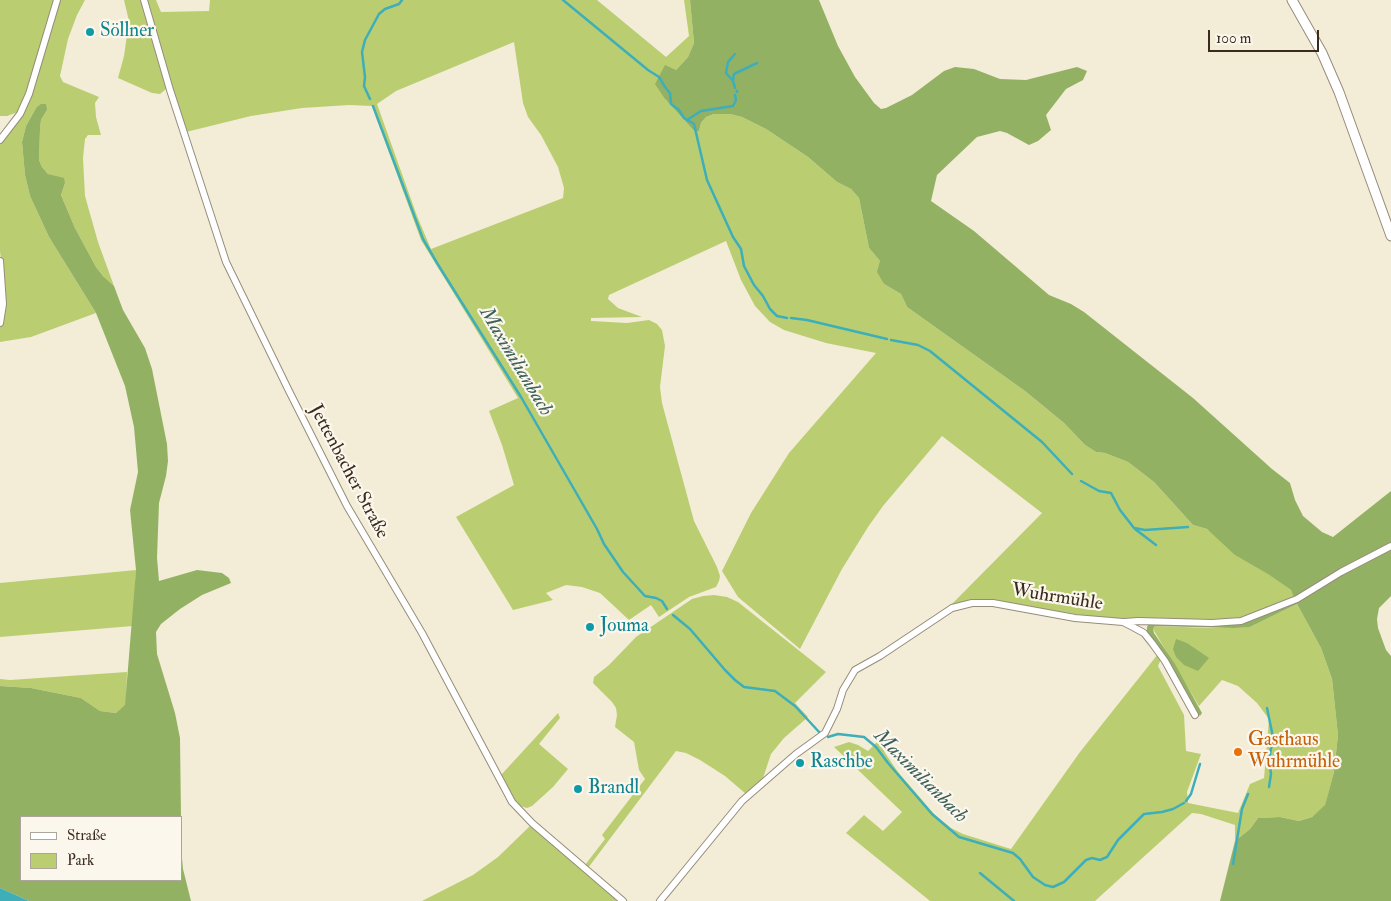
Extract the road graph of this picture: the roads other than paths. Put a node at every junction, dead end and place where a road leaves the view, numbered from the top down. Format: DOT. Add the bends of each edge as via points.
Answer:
graph roads {
  1 [pos="57,0"];
  2 [pos="144,0"];
  3 [pos="1292,0"];
  4 [pos="0,140"];
  5 [pos="1391,236"];
  6 [pos="0,261"];
  7 [pos="0,323"];
  8 [pos="1391,546"];
  9 [pos="1150,621"];
  10 [pos="1123,622"];
  11 [pos="1144,633"];
  12 [pos="1195,715"];
  13 [pos="623,901"];
  14 [pos="660,901"];
  1 -- 4 [label="street" via="30,94 20,114"];
  2 -- 13 [label="street, Jettenbacher Straße" via="226,262 347,506 422,633 512,802"];
  3 -- 5 [label="main road" via="1322,53 1339,92"];
  6 -- 7 [label="street" via="4,304"];
  8 -- 9 [label="street" via="1297,599 1241,621"];
  9 -- 10 [label="street"];
  9 -- 11 [label="street" via="1144,626"];
  10 -- 11 [label="street, Wuhrmühle"];
  10 -- 14 [label="street, Wuhrmühle" via="1075,618 993,603 972,603 952,608 851,674 825,733 742,802"];
  11 -- 12 [label="street, Wuhrmühle" via="1165,662"];
}
